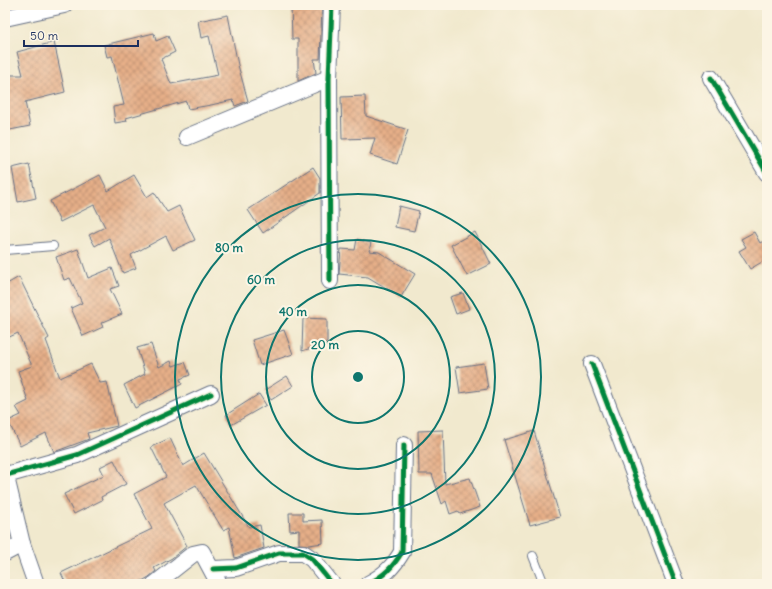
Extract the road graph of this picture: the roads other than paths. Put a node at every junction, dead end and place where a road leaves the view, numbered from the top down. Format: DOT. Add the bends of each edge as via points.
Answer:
graph roads {
  1 [pos="64,5"];
  2 [pos="332,5"];
  3 [pos="5,18"];
  4 [pos="329,78"];
  5 [pos="711,78"];
  6 [pos="187,137"];
  7 [pos="767,173"];
  8 [pos="53,246"];
  9 [pos="5,250"];
  10 [pos="330,281"];
  11 [pos="592,364"];
  12 [pos="211,394"];
  13 [pos="404,445"];
  14 [pos="5,474"];
  15 [pos="22,544"];
  16 [pos="5,553"];
  17 [pos="533,556"];
  18 [pos="212,569"];
  19 [pos="36,584"];
  20 [pos="155,584"];
  21 [pos="219,584"];
  22 [pos="332,584"];
  23 [pos="368,584"];
  24 [pos="544,584"];
  25 [pos="676,584"];
  1 -- 3 [label="street"];
  2 -- 4 [label="street"];
  4 -- 6 [label="street"];
  4 -- 10 [label="street"];
  5 -- 7 [label="street"];
  8 -- 9 [label="lane"];
  11 -- 25 [label="street"];
  12 -- 14 [label="street" via="77,455"];
  13 -- 23 [label="street" via="402,552 383,576"];
  14 -- 15 [label="street"];
  15 -- 16 [label="street"];
  15 -- 19 [label="street"];
  17 -- 24 [label="lane"];
  18 -- 20 [label="street" via="202,552 193,554"];
  18 -- 21 [label="street"];
  18 -- 22 [label="street" via="236,568 279,553 303,553 312,558"];
}
